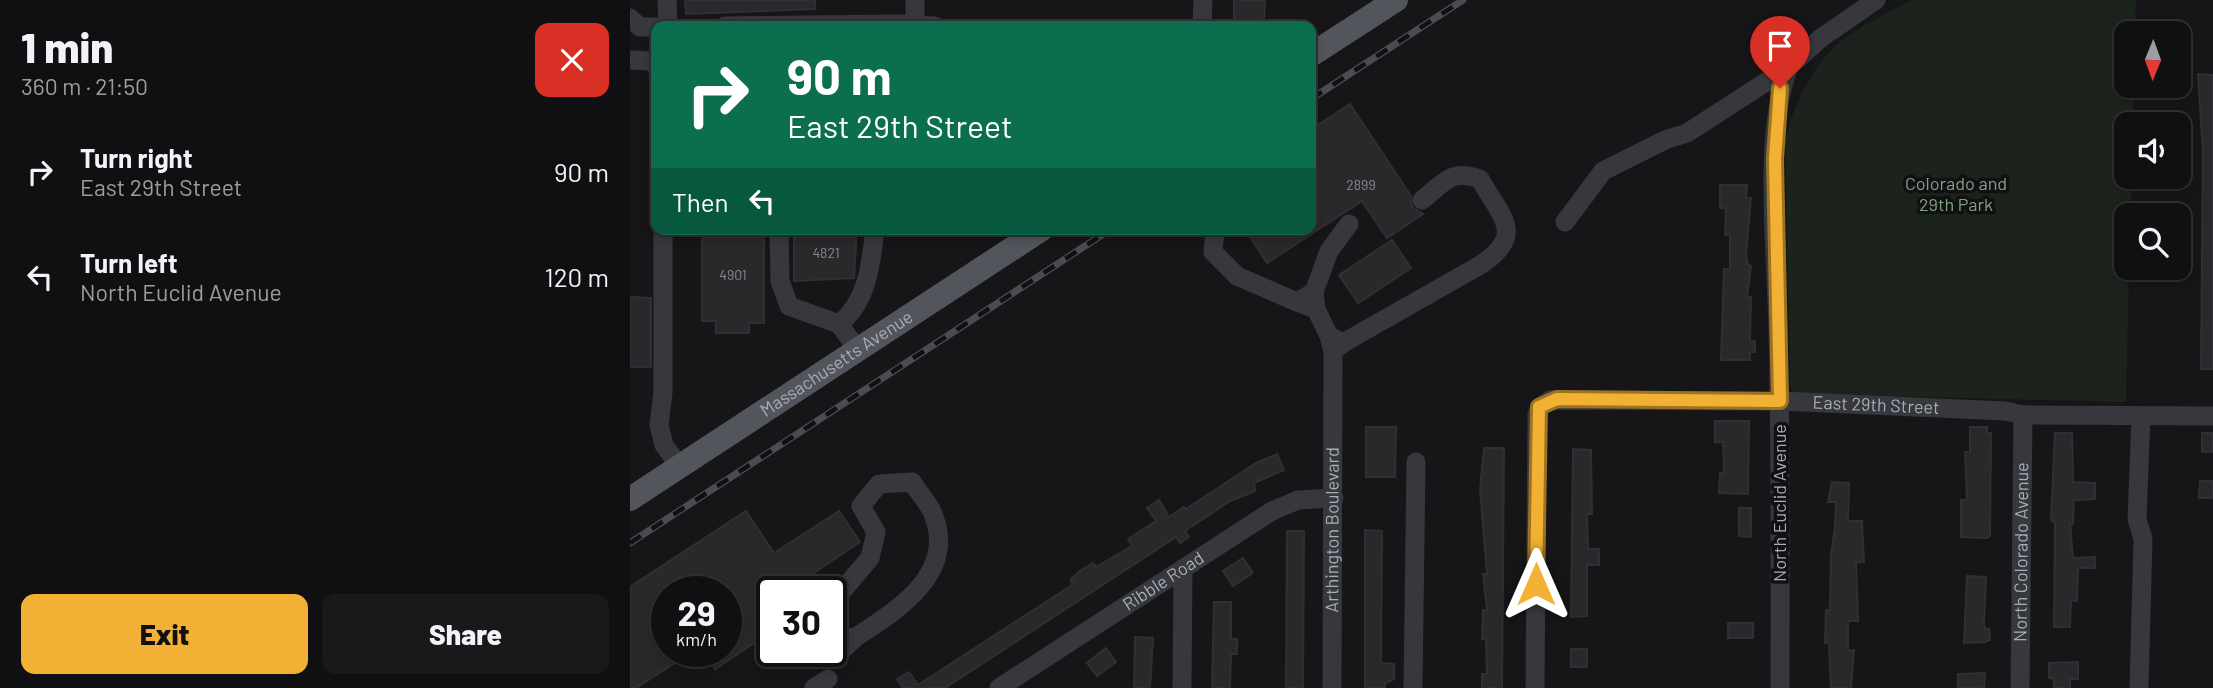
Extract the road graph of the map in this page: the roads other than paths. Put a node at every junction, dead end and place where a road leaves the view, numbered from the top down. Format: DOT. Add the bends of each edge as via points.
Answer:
graph roads {
  1 [pos="667,0"];
  2 [pos="915,0"];
  3 [pos="1203,0"];
  4 [pos="1876,0"];
  5 [pos="1387,2"];
  6 [pos="630,18"];
  7 [pos="668,21"];
  8 [pos="923,21"];
  9 [pos="1202,21"];
  10 [pos="651,27"];
  11 [pos="1316,52"];
  12 [pos="630,60"];
  13 [pos="651,61"];
  14 [pos="1789,67"];
  15 [pos="1422,200"];
  16 [pos="1565,222"];
  17 [pos="1349,224"];
  18 [pos="663,235"];
  19 [pos="779,235"];
  20 [pos="874,235"];
  21 [pos="1033,235"];
  22 [pos="1214,235"];
  23 [pos="1309,301"];
  24 [pos="839,324"];
  25 [pos="1335,343"];
  26 [pos="858,350"];
  27 [pos="1780,401"];
  28 [pos="2023,415"];
  29 [pos="2141,416"];
  30 [pos="2213,416"];
  31 [pos="1416,462"];
  32 [pos="680,467"];
  33 [pos="1334,498"];
  34 [pos="630,499"];
  35 [pos="1183,569"];
  36 [pos="847,585"];
  37 [pos="847,641"];
  38 [pos="1024,680"];
  39 [pos="999,688"];
  40 [pos="1182,688"];
  41 [pos="1332,688"];
  42 [pos="1413,688"];
  43 [pos="1535,688"];
  44 [pos="1780,688"];
  45 [pos="2020,688"];
  46 [pos="2139,688"];
  1 -- 7 [label="street"];
  2 -- 8 [label="street"];
  3 -- 9 [label="street"];
  4 -- 14 [label="street"];
  5 -- 11 [label="main road"];
  6 -- 10 [label="street" via="640,27"];
  12 -- 13 [label="street"];
  14 -- 16 [label="street" via="1688,132 1603,171"];
  14 -- 27 [label="street, North Euclid Avenue" via="1777,108 1775,159"];
  15 -- 25 [label="street" via="1462,173 1480,179 1507,229 1507,241 1482,264"];
  17 -- 23 [label="street" via="1329,251"];
  18 -- 32 [label="street" via="659,425 664,444"];
  19 -- 24 [label="street" via="780,281 789,306"];
  20 -- 24 [label="street" via="869,275 851,314"];
  21 -- 26 [label="main road, Massachusetts Avenue"];
  22 -- 23 [label="street" via="1213,252 1237,275"];
  23 -- 25 [label="street"];
  24 -- 26 [label="street"];
  25 -- 33 [label="street, Arthington Boulevard"];
  26 -- 32 [label="main road, Massachusetts Avenue"];
  27 -- 28 [label="street, East 29th Street"];
  27 -- 43 [label="street, East 29th Street" via="1557,399 1539,407"];
  27 -- 44 [label="street, North Euclid Avenue"];
  28 -- 29 [label="street, East 29th Street"];
  28 -- 45 [label="street, North Colorado Avenue"];
  29 -- 30 [label="street, East 29th Street"];
  29 -- 46 [label="street"];
  31 -- 42 [label="street"];
  32 -- 34 [label="main road, Massachusetts Avenue"];
  33 -- 35 [label="street, Ribble Road" via="1285,505"];
  33 -- 41 [label="street, Arthington Boulevard"];
  35 -- 38 [label="street, Ribble Road"];
  35 -- 40 [label="street"];
  36 -- 37 [label="street" via="870,558 876,533 861,506 879,484 912,482 933,514 940,552 922,586 892,614"];
  38 -- 39 [label="street, Ribble Road"];
}
